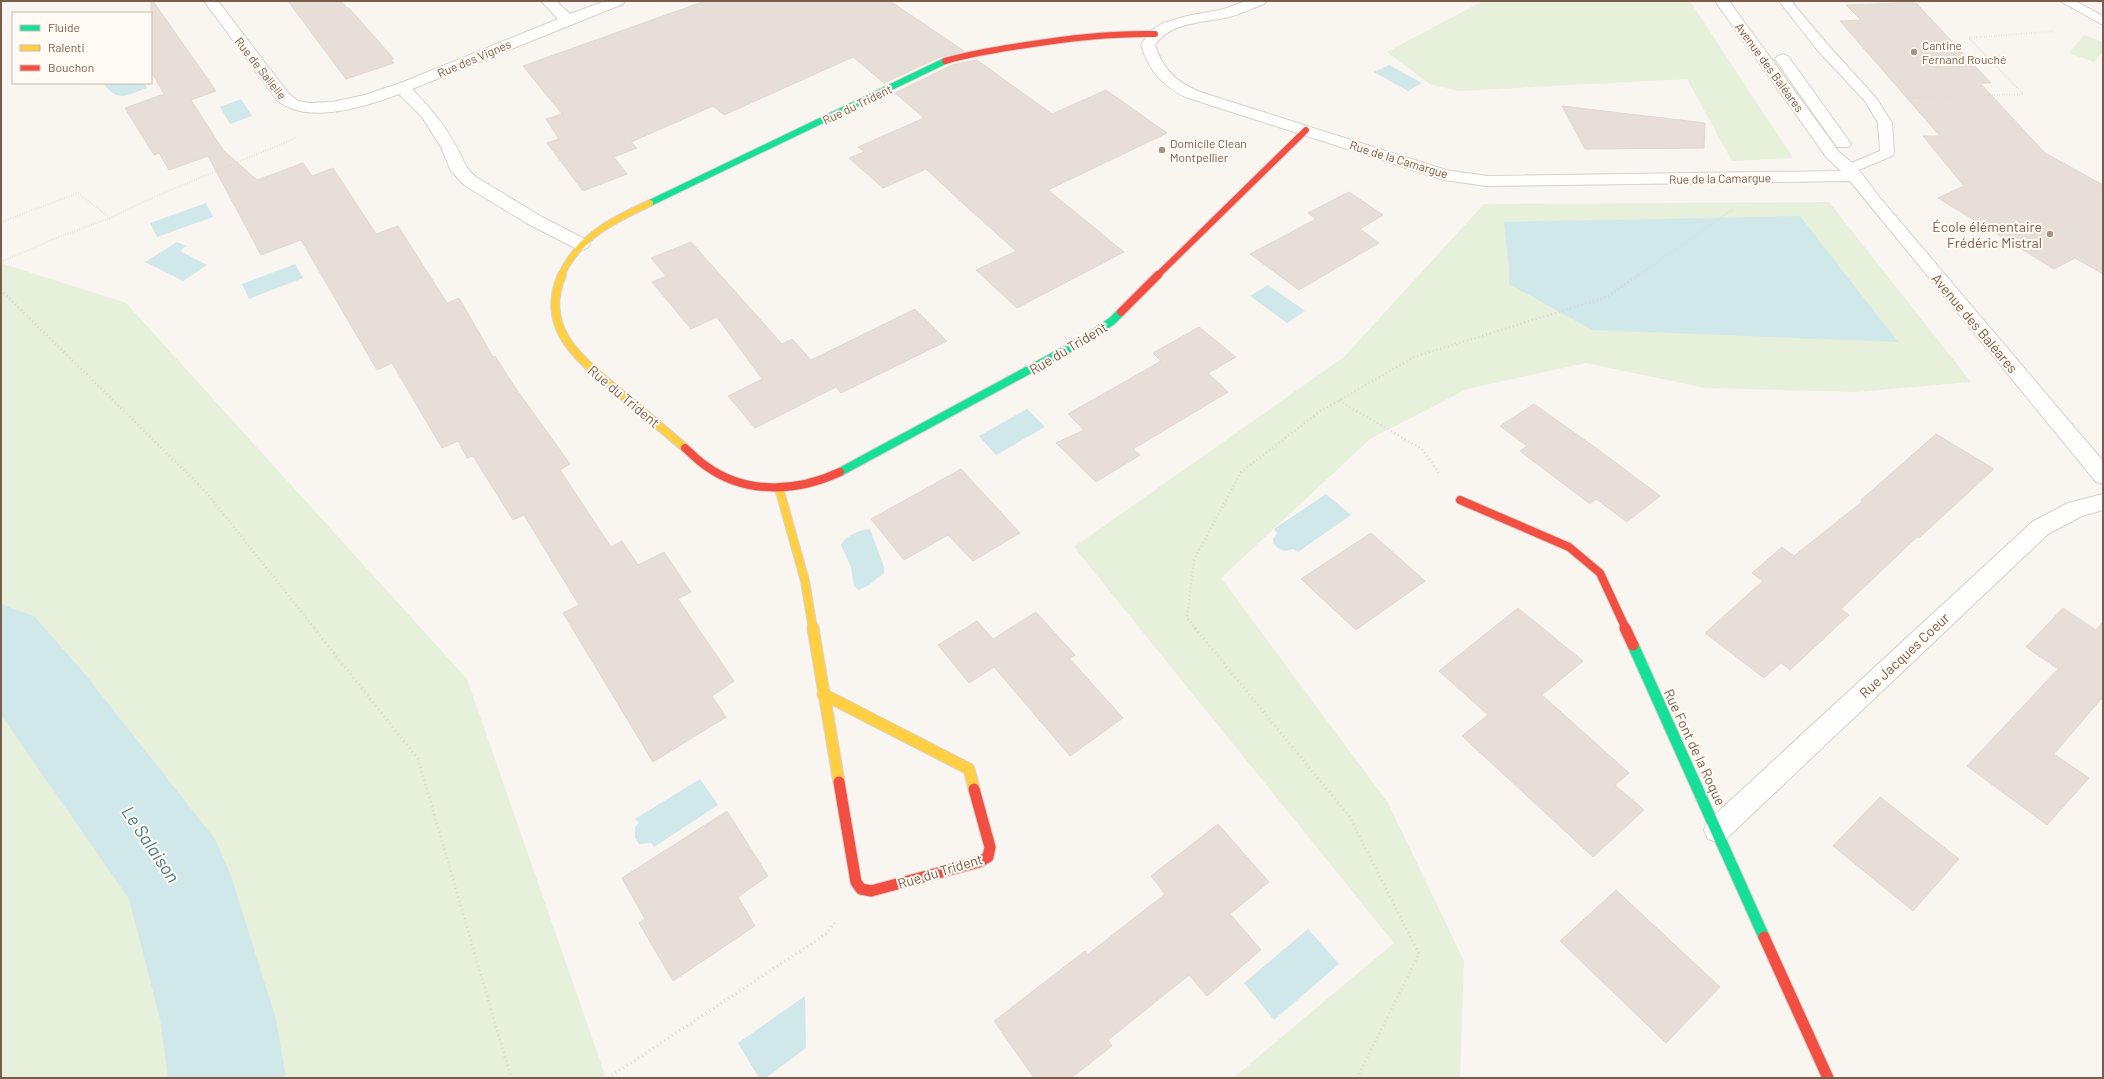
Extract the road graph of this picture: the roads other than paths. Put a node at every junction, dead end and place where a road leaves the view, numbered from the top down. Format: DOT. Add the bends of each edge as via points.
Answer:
graph roads {
  1 [pos="211,1"];
  2 [pos="548,1"];
  3 [pos="618,1"];
  4 [pos="1259,1"];
  5 [pos="1722,1"];
  6 [pos="1740,1"];
  7 [pos="1785,1"];
  8 [pos="2066,1"];
  9 [pos="567,19"];
  10 [pos="1754,19"];
  11 [pos="2103,21"];
  12 [pos="1155,34"];
  13 [pos="1776,50"];
  14 [pos="402,88"];
  15 [pos="327,107"];
  16 [pos="1306,130"];
  17 [pos="1852,172"];
  18 [pos="581,244"];
  19 [pos="2103,476"];
  20 [pos="779,488"];
  21 [pos="1460,500"];
  22 [pos="2103,502"];
  23 [pos="823,694"];
  24 [pos="1717,830"];
  25 [pos="1828,1078"];
  1 -- 15 [label="street, Rue de Sallelle" via="282,97 300,107"];
  2 -- 9 [label="street"];
  3 -- 9 [label="street, Rue des Vignes"];
  4 -- 12 [label="street" via="1227,13 1168,26"];
  5 -- 17 [label="street, Avenue des Baléares" via="1833,155"];
  6 -- 10 [label="street, Avenue des Baléares"];
  7 -- 17 [label="lane" via="1823,48 1870,99 1885,123 1886,153"];
  8 -- 11 [label="lane"];
  9 -- 14 [label="street, Rue des Vignes"];
  12 -- 16 [label="street, Rue de la Camargue" via="1148,45 1156,68 1178,89"];
  12 -- 18 [label="street, Rue du Trident" via="1098,34 983,51 946,61 618,218"];
  13 -- 17 [label="street, Avenue des Baléares" via="1850,153"];
  14 -- 15 [label="street, Rue des Vignes"];
  14 -- 18 [label="street" via="428,114 449,147 459,171 470,181 536,221"];
  16 -- 17 [label="street, Rue de la Camargue" via="1444,175 1487,181 1781,177"];
  16 -- 20 [label="street, Rue du Trident" via="1112,320 1086,339 829,478 806,486"];
  17 -- 19 [label="street, Avenue des Baléares" via="1875,203"];
  18 -- 20 [label="street, Rue du Trident" via="565,265 555,299 556,319 576,355 708,468 726,479 752,486"];
  20 -- 23 [label="street" via="805,581"];
  21 -- 24 [label="street, Rue Font de la Roque" via="1569,547 1600,573"];
  22 -- 24 [label="street, Rue Jacques Coeur" via="2076,509 2040,528"];
  23 -- 23 [label="street, Rue du Trident" via="856,882 861,889 871,891 979,862 988,857 990,847 969,769"];
  24 -- 25 [label="street, Rue Font de la Roque"];
}
